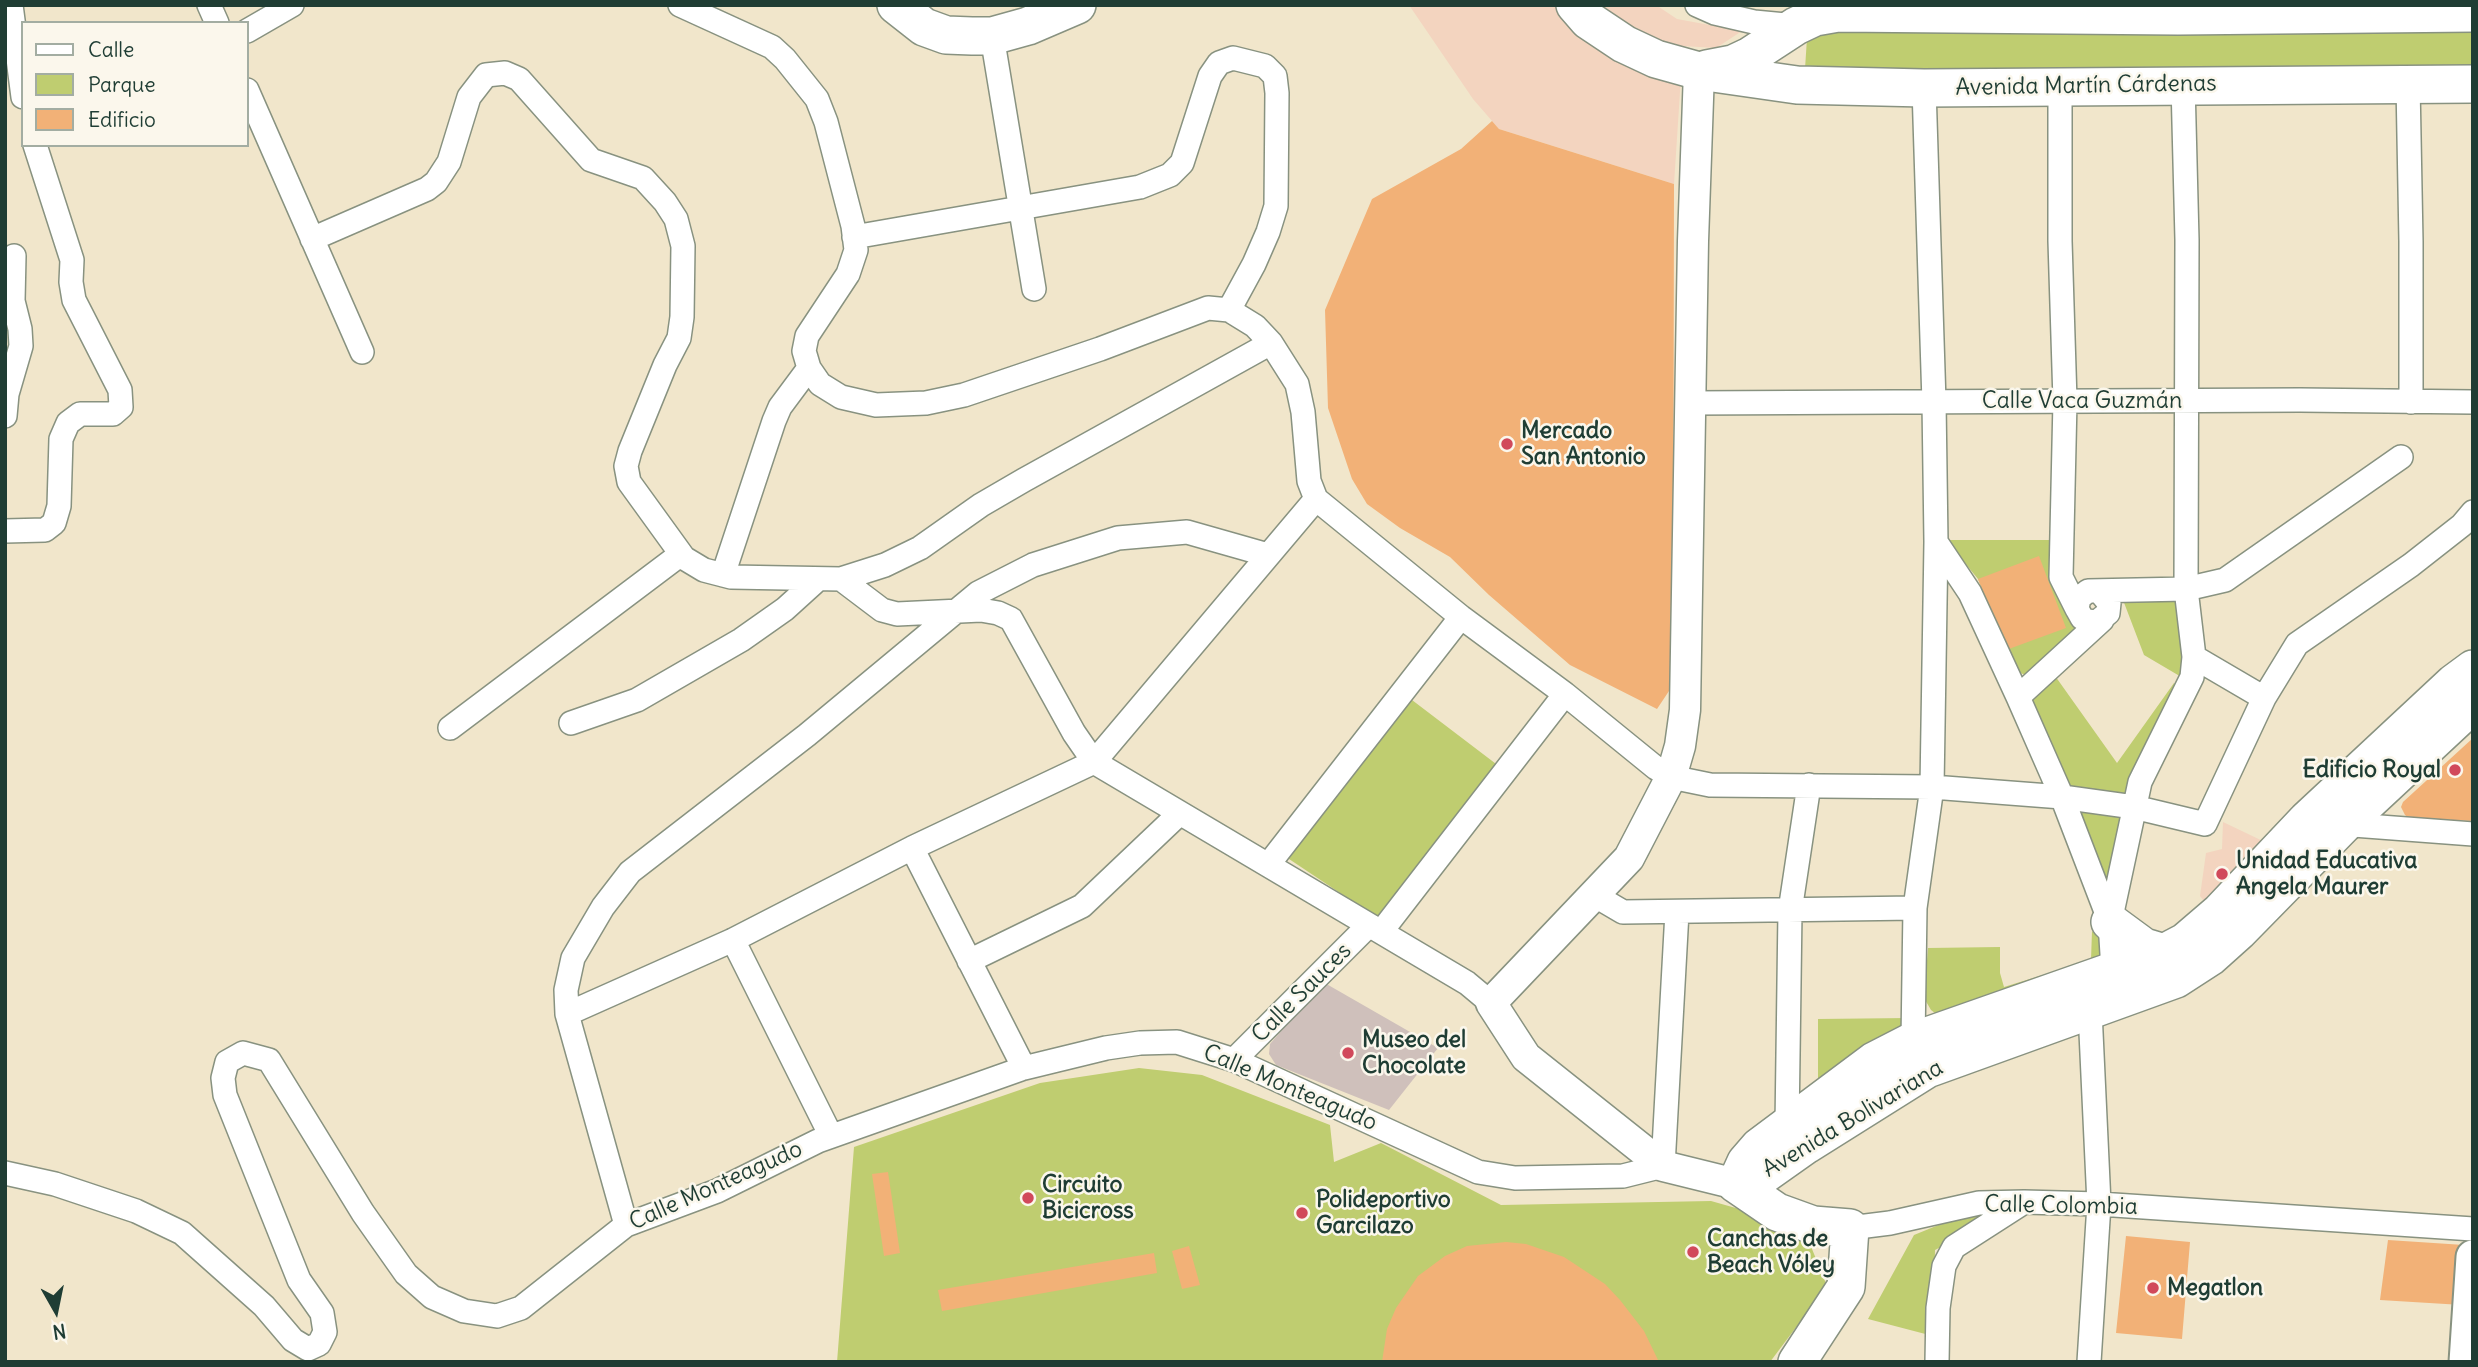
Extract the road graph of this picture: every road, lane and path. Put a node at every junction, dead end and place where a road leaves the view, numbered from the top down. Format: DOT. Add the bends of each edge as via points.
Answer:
graph roads {
  1 [pos="11,5"];
  2 [pos="209,5"];
  3 [pos="292,5"];
  4 [pos="680,5"];
  5 [pos="896,5"];
  6 [pos="1077,5"];
  7 [pos="1575,5"];
  8 [pos="1697,5"];
  9 [pos="1926,10"];
  10 [pos="2048,10"];
  11 [pos="2406,10"];
  12 [pos="2178,11"];
  13 [pos="2473,13"];
  14 [pos="216,21"];
  15 [pos="1796,26"];
  16 [pos="248,30"];
  17 [pos="992,36"];
  18 [pos="1699,71"];
  19 [pos="21,82"];
  20 [pos="2473,83"];
  21 [pos="2183,84"];
  22 [pos="2408,84"];
  23 [pos="1806,85"];
  24 [pos="2060,85"];
  25 [pos="1924,88"];
  26 [pos="248,92"];
  27 [pos="36,147"];
  28 [pos="1020,208"];
  29 [pos="854,237"];
  30 [pos="312,239"];
  31 [pos="14,256"];
  32 [pos="1034,289"];
  33 [pos="1229,310"];
  34 [pos="1271,343"];
  35 [pos="362,352"];
  36 [pos="809,369"];
  37 [pos="2065,401"];
  38 [pos="2186,401"];
  39 [pos="1934,402"];
  40 [pos="2411,402"];
  41 [pos="2473,402"];
  42 [pos="1691,403"];
  43 [pos="5,416"];
  44 [pos="2401,457"];
  45 [pos="1316,499"];
  46 [pos="2473,512"];
  47 [pos="5,531"];
  48 [pos="1936,541"];
  49 [pos="681,554"];
  50 [pos="1268,555"];
  51 [pos="723,575"];
  52 [pos="841,579"];
  53 [pos="817,580"];
  54 [pos="2186,589"];
  55 [pos="2089,609"];
  56 [pos="956,612"];
  57 [pos="1461,617"];
  58 [pos="2194,657"];
  59 [pos="2473,669"];
  60 [pos="1565,694"];
  61 [pos="2018,697"];
  62 [pos="2264,698"];
  63 [pos="2473,704"];
  64 [pos="571,723"];
  65 [pos="450,728"];
  66 [pos="1094,762"];
  67 [pos="1671,777"];
  68 [pos="1809,785"];
  69 [pos="1932,787"];
  70 [pos="2062,797"];
  71 [pos="2134,807"];
  72 [pos="1180,813"];
  73 [pos="2307,820"];
  74 [pos="2343,825"];
  75 [pos="2473,834"];
  76 [pos="912,848"];
  77 [pos="1268,865"];
  78 [pos="1594,895"];
  79 [pos="1915,908"];
  80 [pos="1790,911"];
  81 [pos="1677,912"];
  82 [pos="2110,922"];
  83 [pos="1375,929"];
  84 [pos="733,940"];
  85 [pos="2164,953"];
  86 [pos="969,961"];
  87 [pos="2113,970"];
  88 [pos="1491,1003"];
  89 [pos="2090,1011"];
  90 [pos="567,1014"];
  91 [pos="1920,1055"];
  92 [pos="1234,1060"];
  93 [pos="1024,1068"];
  94 [pos="831,1136"];
  95 [pos="1796,1136"];
  96 [pos="1663,1166"];
  97 [pos="5,1173"];
  98 [pos="1736,1184"];
  99 [pos="2024,1202"];
  100 [pos="2099,1204"];
  101 [pos="626,1225"];
  102 [pos="1850,1228"];
  103 [pos="2473,1229"];
  104 [pos="2473,1257"];
  105 [pos="1808,1353"];
  106 [pos="1937,1362"];
  107 [pos="2089,1362"];
  108 [pos="2466,1362"];
  1 -- 19 [label="street"];
  2 -- 14 [label="street"];
  3 -- 16 [label="street"];
  4 -- 29 [label="street" via="772,47 817,99"];
  5 -- 17 [label="main road" via="924,27 946,35"];
  6 -- 17 [label="main road"];
  7 -- 18 [label="main road, Avenida Martín Cárdenas" via="1588,20 1624,44"];
  8 -- 15 [label="street, Avenida Martín Cárdenas" via="1754,22"];
  9 -- 10 [label="main road, Avenida Martín Cárdenas"];
  9 -- 15 [label="main road, Avenida Martín Cárdenas" via="1838,13"];
  10 -- 12 [label="main road, Avenida Martín Cárdenas"];
  11 -- 12 [label="main road, Avenida Martín Cárdenas"];
  11 -- 13 [label="main road, Avenida Martín Cárdenas"];
  15 -- 18 [label="main road, Avenida Martín Cárdenas" via="1733,64"];
  15 -- 23 [label="main road" via="1796,65"];
  17 -- 28 [label="street"];
  18 -- 23 [label="main road, Avenida Martín Cárdenas"];
  18 -- 42 [label="street"];
  20 -- 22 [label="main road, Avenida Martín Cárdenas"];
  21 -- 22 [label="main road, Avenida Martín Cárdenas"];
  21 -- 24 [label="main road, Avenida Martín Cárdenas"];
  21 -- 38 [label="street"];
  22 -- 40 [label="street"];
  23 -- 25 [label="main road, Avenida Martín Cárdenas"];
  24 -- 25 [label="main road, Avenida Martín Cárdenas"];
  24 -- 37 [label="street"];
  25 -- 39 [label="street"];
  26 -- 30 [label="street"];
  27 -- 47 [label="street" via="70,250 74,300 120,390 121,407 113,414 80,414 68,424 61,439 59,506 54,523 45,530"];
  28 -- 29 [label="street"];
  28 -- 32 [label="street"];
  28 -- 33 [label="street" via="1140,187 1170,175 1182,163 1210,76 1219,63 1233,58 1265,66 1275,76 1278,93 1276,206 1254,264"];
  29 -- 36 [label="street" via="856,250 848,274 807,336 804,351"];
  30 -- 35 [label="street"];
  30 -- 49 [label="street" via="427,190 436,182 449,162 469,97 486,75 505,73 519,79 591,160 643,178 676,219 683,246 682,317 679,338 626,466 629,482"];
  31 -- 43 [label="street" via="13,301 21,346"];
  33 -- 34 [label="street"];
  33 -- 36 [label="street" via="1208,308 964,395 926,403 876,405 841,397 820,384"];
  34 -- 45 [label="street" via="1297,384 1308,481"];
  34 -- 52 [label="street" via="981,505 920,548"];
  36 -- 51 [label="street" via="774,421"];
  37 -- 38 [label="street, Calle Vaca Guzmán"];
  37 -- 39 [label="street, Calle Vaca Guzmán"];
  37 -- 55 [label="street" via="2061,577"];
  38 -- 40 [label="street, Calle Vaca Guzmán"];
  38 -- 54 [label="street"];
  39 -- 42 [label="street, Calle Vaca Guzmán"];
  39 -- 48 [label="street"];
  40 -- 41 [label="street, Calle Vaca Guzmán"];
  42 -- 67 [label="street" via="1685,709"];
  44 -- 54 [label="street" via="2225,580"];
  45 -- 50 [label="street"];
  45 -- 57 [label="street"];
  46 -- 62 [label="street" via="2411,565 2298,644"];
  48 -- 61 [label="street" via="1970,593"];
  48 -- 69 [label="street"];
  49 -- 51 [label="street" via="704,570"];
  49 -- 65 [label="street"];
  50 -- 56 [label="street" via="1187,532 1118,538 1033,565 978,593"];
  50 -- 66 [label="street"];
  51 -- 53 [label="street"];
  52 -- 53 [label="street"];
  52 -- 56 [label="street" via="883,610 897,614"];
  53 -- 64 [label="street" via="741,640 649,694"];
  54 -- 55 [label="street" via="2131,590"];
  54 -- 58 [label="street"];
  55 -- 61 [label="street"];
  56 -- 66 [label="street" via="982,610 1011,619"];
  56 -- 90 [label="street" via="631,872 603,907 573,958 566,990"];
  57 -- 60 [label="street"];
  57 -- 77 [label="street"];
  58 -- 62 [label="street"];
  58 -- 71 [label="street" via="2192,677 2140,782"];
  59 -- 73 [label="main road, Avenida Bolivariana"];
  60 -- 67 [label="street"];
  60 -- 83 [label="street, Calle Sauces"];
  61 -- 70 [label="street"];
  62 -- 71 [label="street" via="2204,824"];
  63 -- 74 [label="main road, Avenida Bolivariana"];
  66 -- 72 [label="street"];
  66 -- 76 [label="street"];
  67 -- 68 [label="street" via="1710,785"];
  67 -- 78 [label="street" via="1629,858"];
  68 -- 69 [label="street"];
  68 -- 80 [label="street"];
  69 -- 70 [label="street"];
  69 -- 79 [label="street"];
  70 -- 71 [label="street"];
  70 -- 82 [label="street"];
  71 -- 82 [label="street"];
  72 -- 77 [label="street"];
  72 -- 86 [label="street" via="1082,906"];
  73 -- 74 [label="street"];
  73 -- 85 [label="main road, Avenida Bolivariana" via="2202,930"];
  74 -- 75 [label="street"];
  74 -- 89 [label="main road, Avenida Bolivariana" via="2210,957 2176,979"];
  76 -- 84 [label="street"];
  76 -- 86 [label="street"];
  77 -- 83 [label="street"];
  78 -- 81 [label="street" via="1623,912"];
  78 -- 88 [label="street"];
  79 -- 80 [label="street"];
  79 -- 91 [label="street"];
  80 -- 81 [label="street"];
  80 -- 95 [label="street"];
  81 -- 96 [label="street"];
  82 -- 85 [label="main road" via="2144,947"];
  82 -- 87 [label="street"];
  83 -- 88 [label="street" via="1467,983"];
  83 -- 92 [label="street, Calle Sauces"];
  84 -- 90 [label="street"];
  84 -- 94 [label="street"];
  85 -- 87 [label="main road, Avenida Bolivariana"];
  86 -- 93 [label="street"];
  87 -- 89 [label="street"];
  87 -- 91 [label="main road, Avenida Bolivariana"];
  88 -- 96 [label="street" via="1526,1057"];
  89 -- 91 [label="main road, Avenida Bolivariana"];
  89 -- 100 [label="street"];
  90 -- 101 [label="street"];
  91 -- 95 [label="main road, Avenida Bolivariana" via="1874,1061"];
  92 -- 93 [label="street, Calle Monteagudo" via="1177,1042 1140,1043"];
  92 -- 96 [label="street, Calle Monteagudo" via="1478,1171 1516,1178 1623,1177"];
  93 -- 94 [label="street, Calle Monteagudo"];
  94 -- 101 [label="street, Calle Monteagudo" via="717,1191"];
  95 -- 98 [label="main road, Avenida Bolivariana" via="1759,1147"];
  96 -- 98 [label="street, Calle Colombia"];
  97 -- 101 [label="street, Calle Monteagudo" via="136,1211 182,1233 264,1306 293,1340 308,1349 319,1344 325,1332 322,1313 299,1280 225,1095 227,1062 243,1053 269,1060 375,1231 406,1274 432,1297 464,1311 497,1316 521,1308"];
  98 -- 102 [label="main road, Calle Colombia" via="1777,1212 1813,1225"];
  99 -- 100 [label="street, Calle Colombia"];
  99 -- 102 [label="street, Calle Colombia" via="1979,1203"];
  99 -- 106 [label="street" via="1954,1247 1944,1266 1939,1297"];
  100 -- 103 [label="street, Calle Colombia"];
  100 -- 107 [label="street"];
  102 -- 105 [label="main road" via="1846,1287"];
  104 -- 108 [label="main road"];
}
